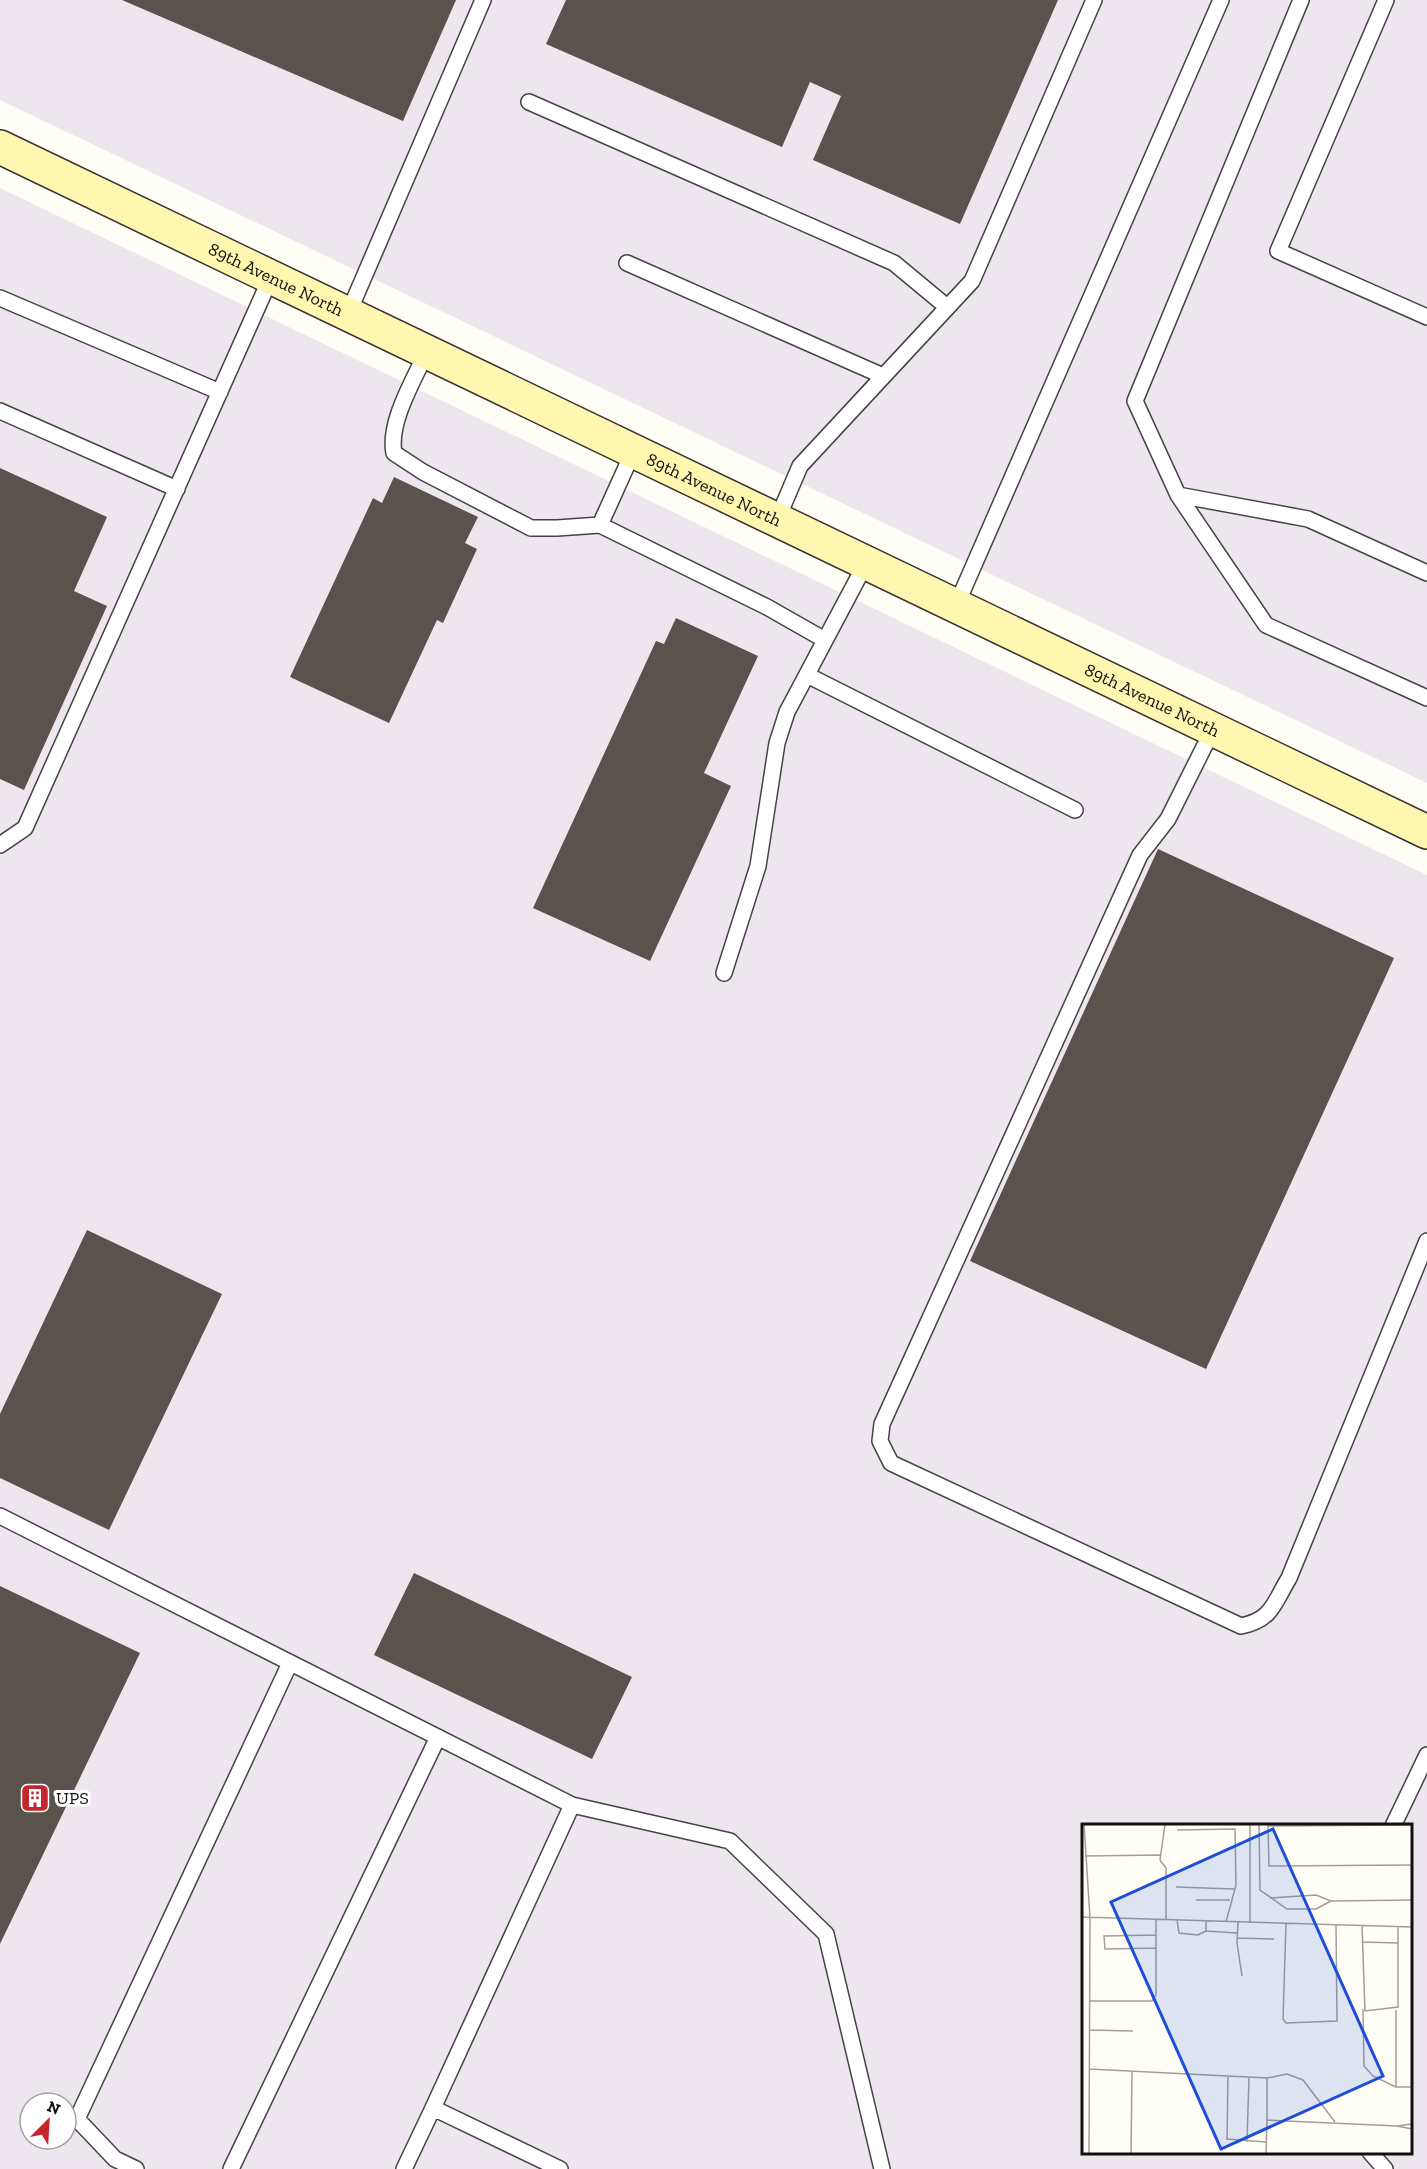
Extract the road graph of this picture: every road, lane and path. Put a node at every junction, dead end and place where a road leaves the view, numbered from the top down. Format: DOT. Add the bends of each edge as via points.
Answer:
graph roads {
  1 [pos="483,0"];
  2 [pos="1094,0"];
  3 [pos="1221,0"];
  4 [pos="1301,0"];
  5 [pos="1386,0"];
  6 [pos="529,102"];
  7 [pos="0,147"];
  8 [pos="627,263"];
  9 [pos="272,277"];
  10 [pos="0,298"];
  11 [pos="947,307"];
  12 [pos="348,314"];
  13 [pos="1427,317"];
  14 [pos="426,351"];
  15 [pos="883,376"];
  16 [pos="220,392"];
  17 [pos="0,411"];
  18 [pos="633,452"];
  19 [pos="177,489"];
  20 [pos="1178,495"];
  21 [pos="777,520"];
  22 [pos="600,525"];
  23 [pos="866,563"];
  24 [pos="1427,573"];
  25 [pos="956,606"];
  26 [pos="825,640"];
  27 [pos="807,675"];
  28 [pos="1427,698"];
  29 [pos="1213,729"];
  30 [pos="1075,810"];
  31 [pos="1427,832"];
  32 [pos="0,845"];
  33 [pos="723,973"];
  34 [pos="1427,1241"];
  35 [pos="0,1516"];
  36 [pos="291,1663"];
  37 [pos="438,1737"];
  38 [pos="1427,1755"];
  39 [pos="572,1805"];
  40 [pos="1394,1824"];
  41 [pos="433,2108"];
  42 [pos="1372,2154"];
  43 [pos="136,2169"];
  44 [pos="231,2169"];
  45 [pos="404,2169"];
  46 [pos="560,2169"];
  47 [pos="882,2169"];
  48 [pos="1385,2169"];
  1 -- 12 [label="lane"];
  2 -- 11 [label="lane" via="972,282"];
  3 -- 25 [label="lane"];
  4 -- 20 [label="lane" via="1135,401"];
  5 -- 13 [label="lane" via="1278,251"];
  6 -- 11 [label="lane" via="894,262"];
  7 -- 9 [label="street, 89th Avenue North"];
  8 -- 15 [label="lane"];
  9 -- 12 [label="street, 89th Avenue North"];
  9 -- 16 [label="lane"];
  10 -- 16 [label="lane"];
  11 -- 15 [label="lane"];
  12 -- 14 [label="street, 89th Avenue North"];
  14 -- 18 [label="street, 89th Avenue North"];
  14 -- 22 [label="lane" via="396,422 394,453 531,528"];
  15 -- 21 [label="lane" via="800,466"];
  16 -- 19 [label="lane"];
  17 -- 19 [label="lane"];
  18 -- 21 [label="street, 89th Avenue North"];
  18 -- 22 [label="lane"];
  19 -- 32 [label="lane" via="25,828"];
  20 -- 24 [label="lane" via="1308,519"];
  20 -- 28 [label="lane" via="1266,625"];
  21 -- 23 [label="street, 89th Avenue North"];
  22 -- 26 [label="lane"];
  23 -- 25 [label="street, 89th Avenue North"];
  23 -- 26 [label="lane"];
  25 -- 29 [label="street, 89th Avenue North"];
  26 -- 27 [label="lane"];
  27 -- 30 [label="lane"];
  27 -- 33 [label="lane" via="787,712 777,743 758,866"];
  29 -- 31 [label="street, 89th Avenue North"];
  29 -- 34 [label="lane" via="1167,819 1140,855 924,1329 882,1424 880,1441 891,1463 1241,1626 1256,1623 1268,1614 1288,1578"];
  35 -- 36 [label="lane"];
  36 -- 37 [label="lane"];
  36 -- 43 [label="lane" via="77,2120 115,2159"];
  37 -- 39 [label="lane"];
  37 -- 44 [label="lane"];
  38 -- 40 [label="lane"];
  39 -- 41 [label="lane"];
  39 -- 47 [label="lane" via="730,1841 826,1934"];
  41 -- 45 [label="lane"];
  41 -- 46 [label="lane"];
  42 -- 48 [label="lane"];
}
